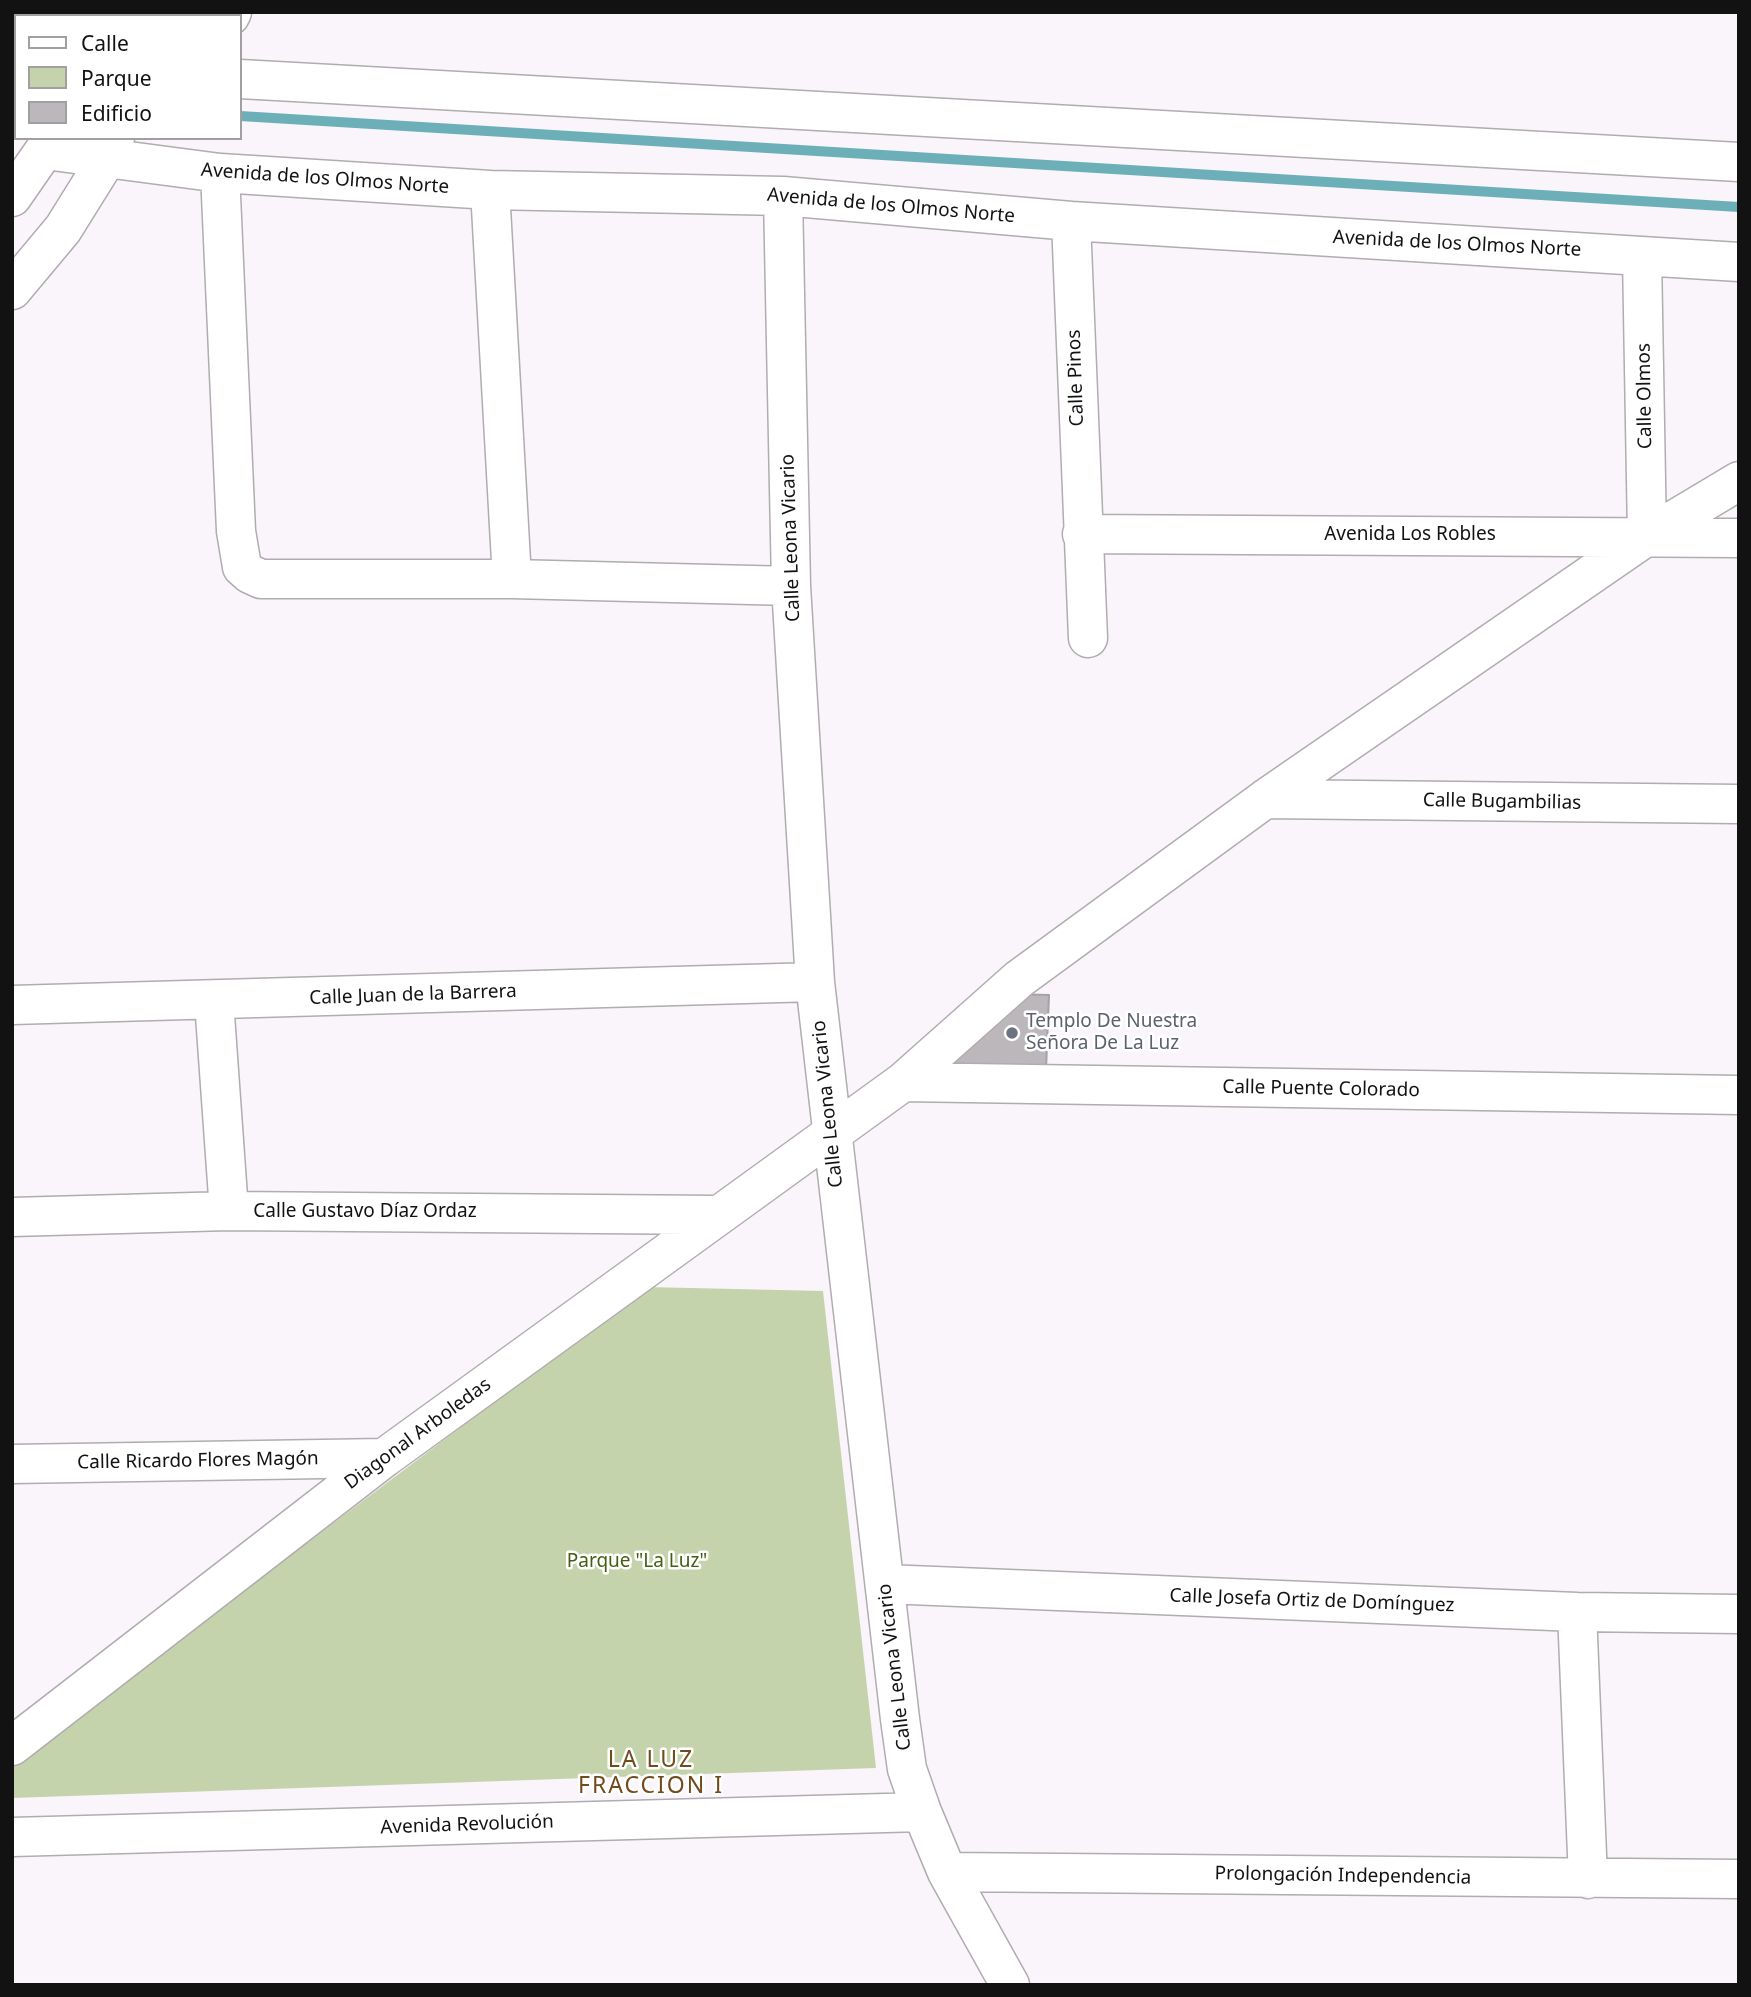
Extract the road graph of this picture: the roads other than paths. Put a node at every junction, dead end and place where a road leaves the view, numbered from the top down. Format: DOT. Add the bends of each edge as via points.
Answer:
graph roads {
  1 [pos="242,79"];
  2 [pos="50,143"];
  3 [pos="110,149"];
  4 [pos="1739,162"];
  5 [pos="220,173"];
  6 [pos="490,190"];
  7 [pos="783,196"];
  8 [pos="12,198"];
  9 [pos="1071,221"];
  10 [pos="1642,256"];
  11 [pos="1739,262"];
  12 [pos="12,290"];
  13 [pos="1739,481"];
  14 [pos="1082,534"];
  15 [pos="1647,536"];
  16 [pos="1739,538"];
  17 [pos="512,579"];
  18 [pos="790,586"];
  19 [pos="1088,638"];
  20 [pos="1265,799"];
  21 [pos="1739,804"];
  22 [pos="815,982"];
  23 [pos="214,1001"];
  24 [pos="12,1005"];
  25 [pos="903,1082"];
  26 [pos="1739,1095"];
  27 [pos="830,1132"];
  28 [pos="229,1211"];
  29 [pos="719,1215"];
  30 [pos="12,1217"];
  31 [pos="384,1458"];
  32 [pos="12,1464"];
  33 [pos="885,1584"];
  34 [pos="1577,1612"];
  35 [pos="1739,1615"];
  36 [pos="12,1746"];
  37 [pos="922,1812"];
  38 [pos="12,1837"];
  39 [pos="947,1871"];
  40 [pos="1588,1878"];
  41 [pos="1739,1879"];
  42 [pos="1010,1985"];
  1 -- 4 [label="street"];
  2 -- 3 [label="street, Avenida de los Olmos Norte"];
  2 -- 8 [label="street"];
  3 -- 5 [label="street, Avenida de los Olmos Norte"];
  3 -- 12 [label="street" via="64,229"];
  5 -- 6 [label="street, Avenida de los Olmos Norte"];
  5 -- 17 [label="street" via="236,531 242,567 261,579"];
  6 -- 7 [label="street, Avenida de los Olmos Norte"];
  6 -- 17 [label="street"];
  7 -- 9 [label="street, Avenida de los Olmos Norte"];
  7 -- 18 [label="street, Calle Leona Vicario"];
  9 -- 10 [label="street, Avenida de los Olmos Norte"];
  9 -- 14 [label="street, Calle Pinos"];
  10 -- 11 [label="street, Avenida de los Olmos Norte"];
  10 -- 15 [label="street, Calle Olmos"];
  13 -- 15 [label="street, Diagonal Arboledas"];
  14 -- 15 [label="street, Avenida Los Robles"];
  14 -- 19 [label="street, Calle Pinos"];
  15 -- 16 [label="street, Avenida Los Robles"];
  15 -- 20 [label="street, Diagonal Arboledas"];
  17 -- 18 [label="street"];
  18 -- 22 [label="street, Calle Leona Vicario"];
  20 -- 21 [label="street, Calle Bugambilias"];
  20 -- 25 [label="street, Diagonal Arboledas" via="1019,979"];
  22 -- 23 [label="street, Calle Juan de la Barrera"];
  22 -- 27 [label="street, Calle Leona Vicario"];
  23 -- 24 [label="street, Calle Juan de la Barrera"];
  23 -- 28 [label="street"];
  25 -- 26 [label="street, Calle Puente Colorado"];
  25 -- 27 [label="street, Diagonal Arboledas"];
  27 -- 29 [label="street, Diagonal Arboledas"];
  27 -- 33 [label="street, Calle Leona Vicario"];
  28 -- 29 [label="street, Calle Gustavo Díaz Ordaz"];
  28 -- 30 [label="street, Calle Gustavo Díaz Ordaz"];
  29 -- 31 [label="street, Diagonal Arboledas"];
  31 -- 32 [label="street, Calle Ricardo Flores Magón"];
  31 -- 36 [label="street, Diagonal Arboledas"];
  33 -- 34 [label="street, Calle Josefa Ortiz de Domínguez"];
  33 -- 37 [label="street, Calle Leona Vicario" via="907,1769"];
  34 -- 35 [label="street, Calle Josefa Ortiz de Domínguez"];
  34 -- 40 [label="street"];
  37 -- 38 [label="street, Avenida Revolución"];
  37 -- 39 [label="street, Calle Leona Vicario"];
  39 -- 40 [label="street, Prolongación Independencia"];
  39 -- 42 [label="street, Calle Leona Vicario"];
  40 -- 41 [label="street, Prolongación Independencia"];
}
